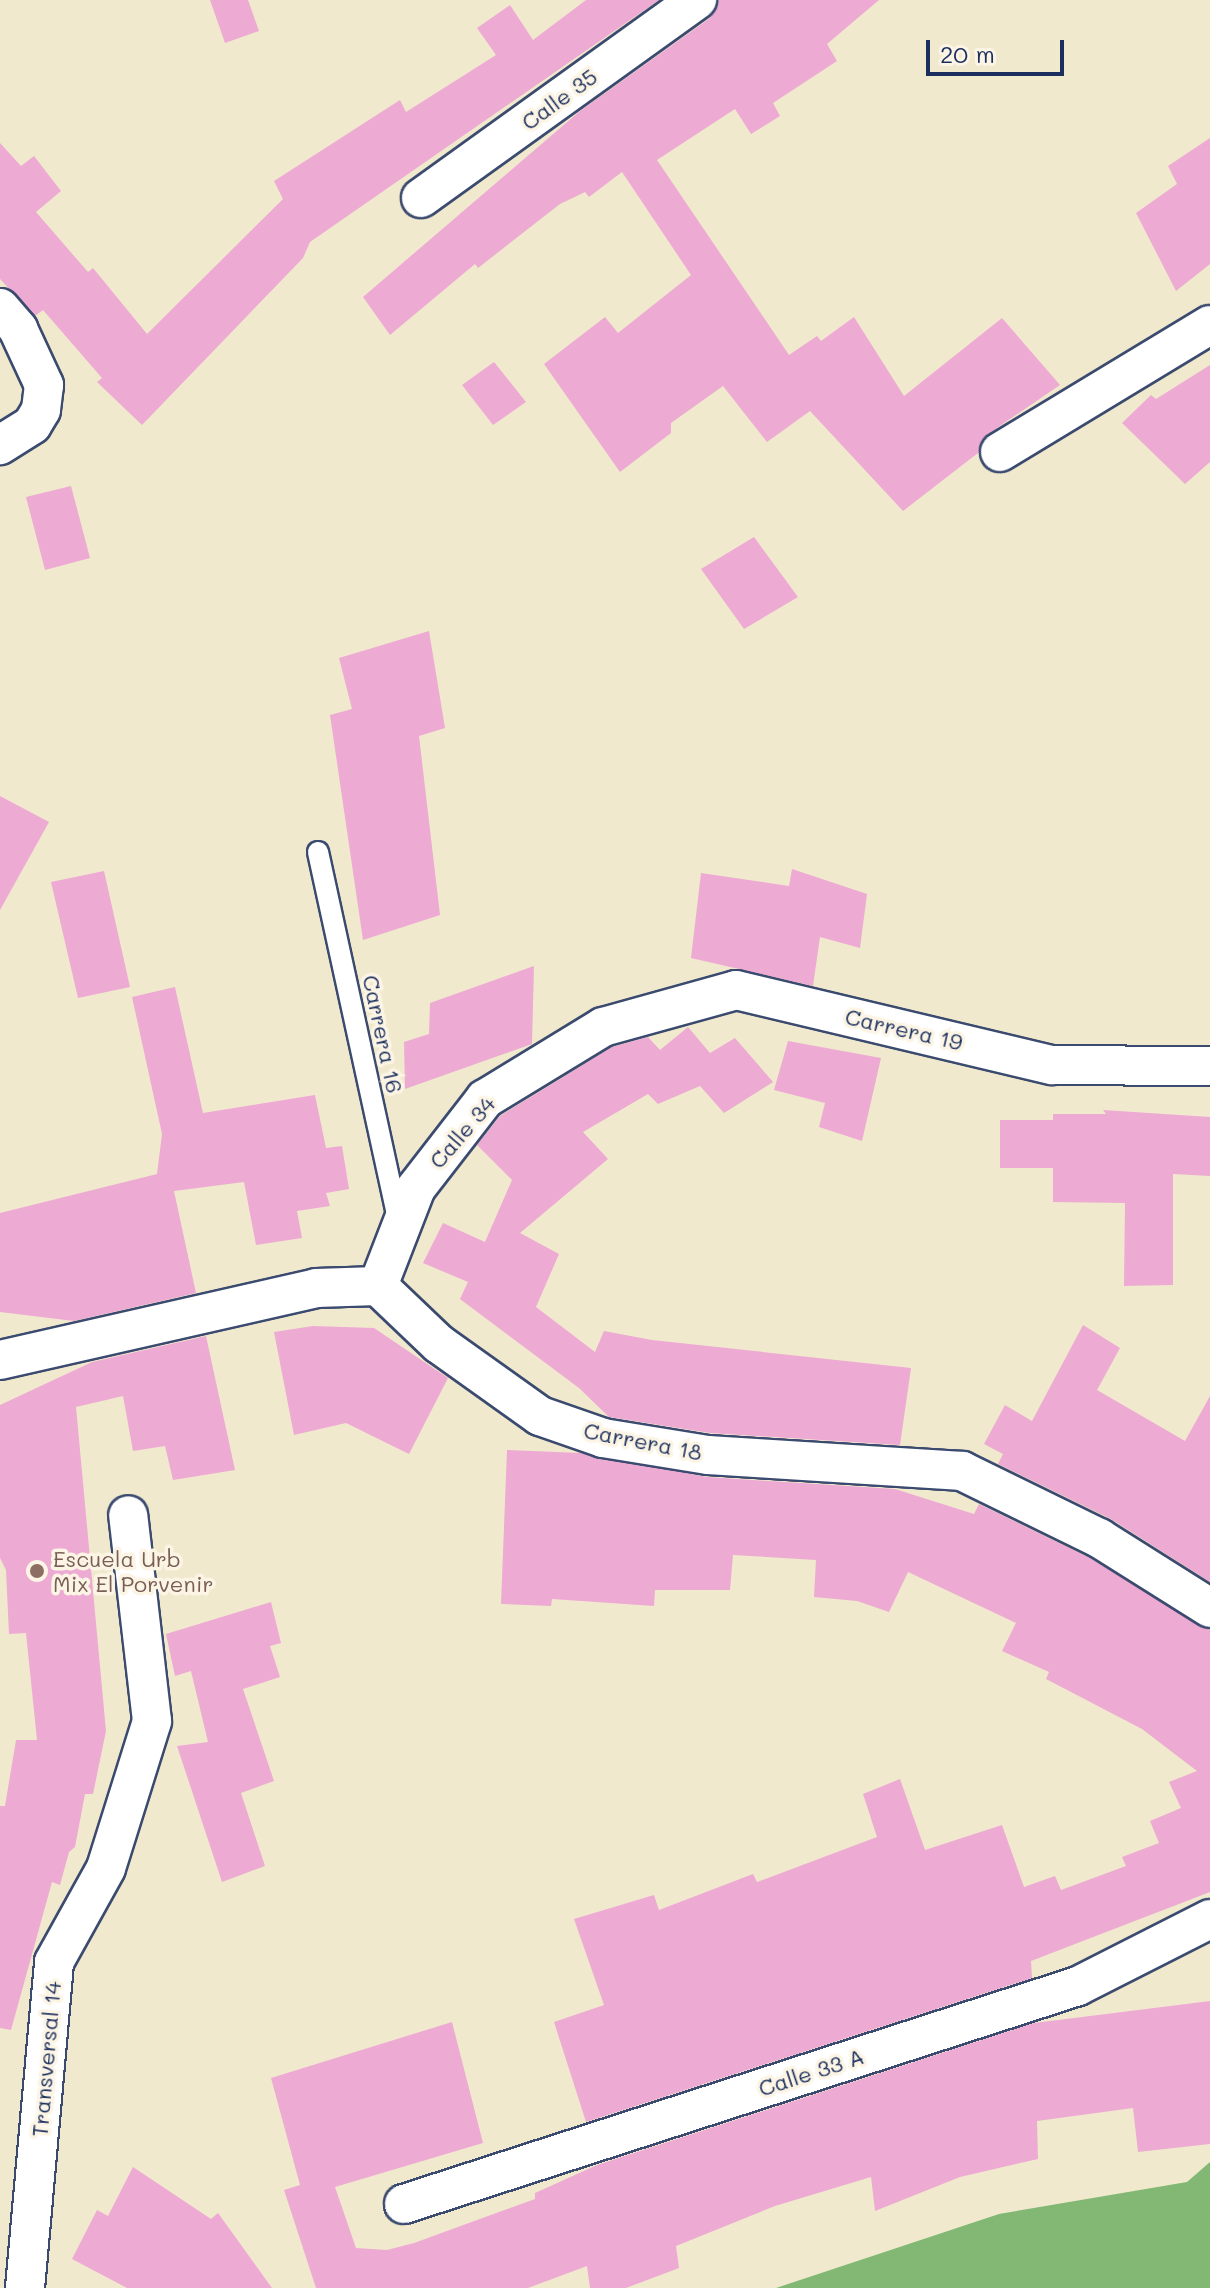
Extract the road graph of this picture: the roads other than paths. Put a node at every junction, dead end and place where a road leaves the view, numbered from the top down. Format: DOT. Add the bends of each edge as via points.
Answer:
graph roads {
  1 [pos="697,0"];
  2 [pos="421,198"];
  3 [pos="0,308"];
  4 [pos="1210,325"];
  5 [pos="0,445"];
  6 [pos="1000,452"];
  7 [pos="318,852"];
  8 [pos="603,1027"];
  9 [pos="1210,1066"];
  10 [pos="400,1226"];
  11 [pos="378,1286"];
  12 [pos="0,1360"];
  13 [pos="128,1515"];
  14 [pos="1210,1608"];
  15 [pos="1210,1919"];
  16 [pos="404,2204"];
  17 [pos="25,2288"];
  1 -- 2 [label="street, Calle 35"];
  3 -- 5 [label="street" via="35,361 44,385 41,410 32,425"];
  4 -- 6 [label="street"];
  7 -- 10 [label="lane, Carrera 16"];
  8 -- 9 [label="street, Carrera 19" via="736,990 1052,1065"];
  8 -- 10 [label="street, Calle 34" via="485,1099 416,1188"];
  10 -- 11 [label="street, Calle 34"];
  11 -- 12 [label="street" via="316,1288"];
  11 -- 14 [label="street, Carrera 18" via="439,1344 540,1416 603,1438 708,1455 962,1471 1099,1538"];
  13 -- 17 [label="street, Transversal 14" via="152,1721 106,1868 54,1962"];
  15 -- 16 [label="street, Calle 33 A" via="1078,1986"];
}
